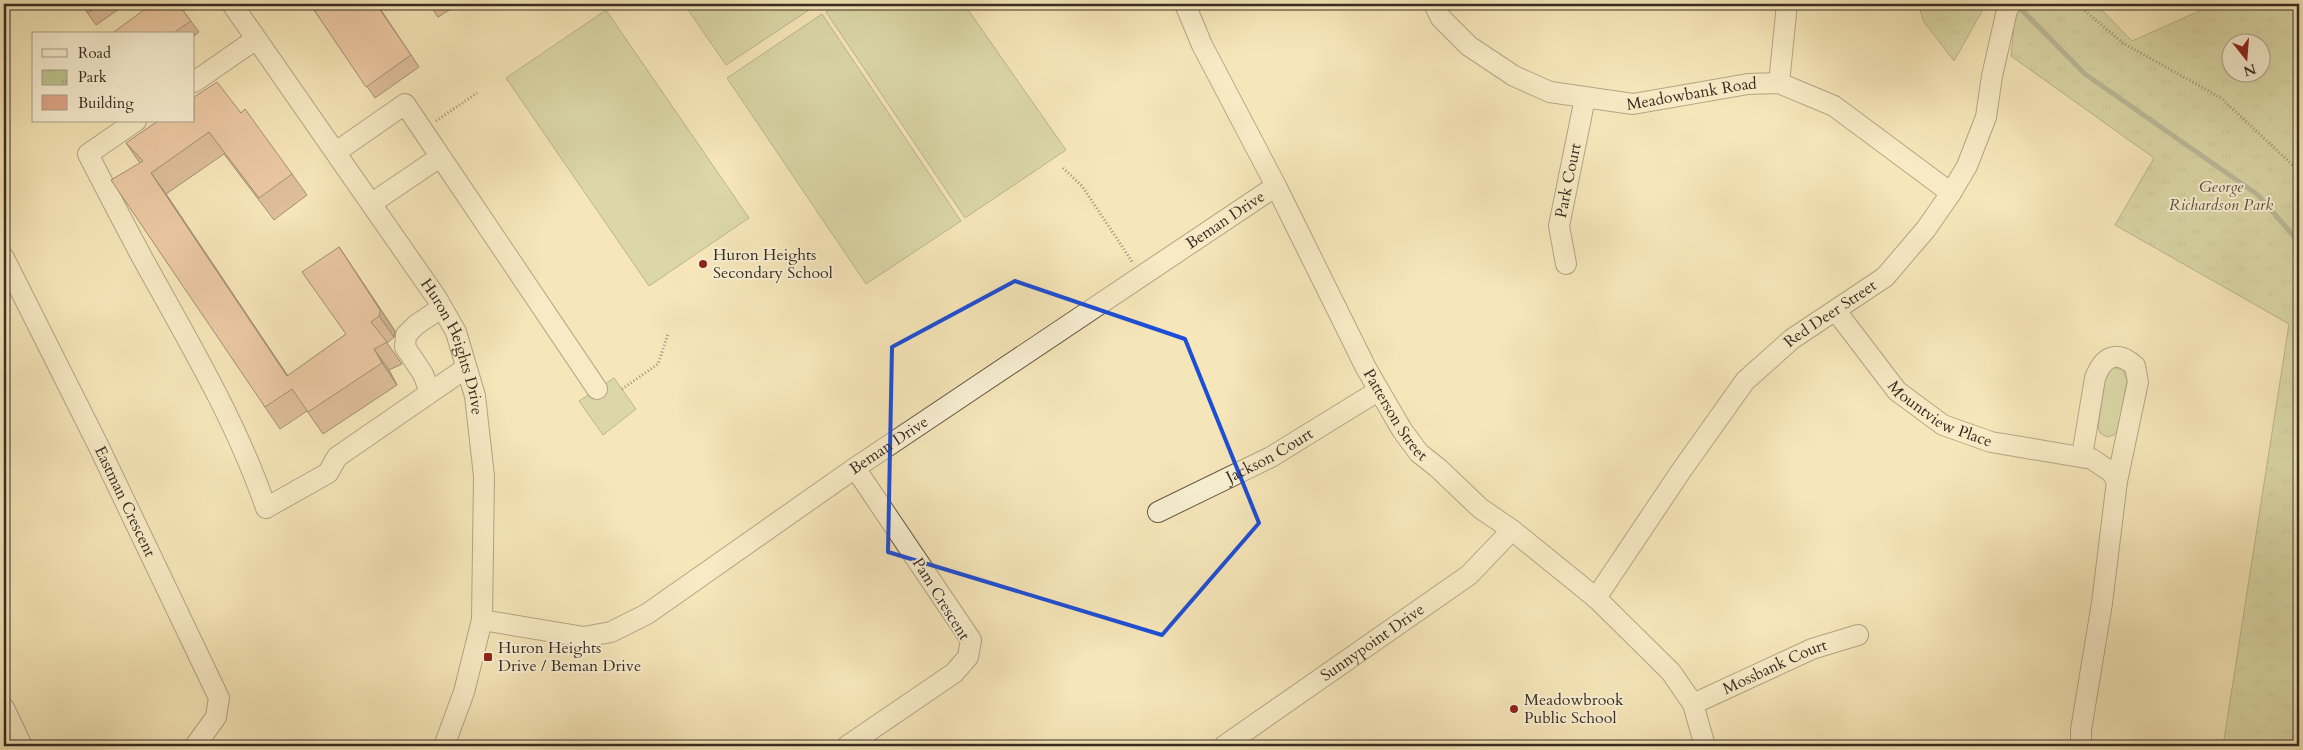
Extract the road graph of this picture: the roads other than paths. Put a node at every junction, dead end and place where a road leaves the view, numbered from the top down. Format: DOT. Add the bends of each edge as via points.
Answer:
graph roads {
  1 [pos="232,4"];
  2 [pos="1185,4"];
  3 [pos="1434,4"];
  4 [pos="1787,4"];
  5 [pos="2011,4"];
  6 [pos="256,38"];
  7 [pos="195,81"];
  8 [pos="1779,84"];
  9 [pos="1584,98"];
  10 [pos="135,122"];
  11 [pos="336,152"];
  12 [pos="440,157"];
  13 [pos="1276,186"];
  14 [pos="1951,194"];
  15 [pos="372,203"];
  16 [pos="4,258"];
  17 [pos="1566,264"];
  18 [pos="441,308"];
  19 [pos="1836,311"];
  20 [pos="466,368"];
  21 [pos="597,389"];
  22 [pos="1378,391"];
  23 [pos="430,392"];
  24 [pos="2082,456"];
  25 [pos="855,468"];
  26 [pos="2117,481"];
  27 [pos="1158,512"];
  28 [pos="1512,530"];
  29 [pos="1596,598"];
  30 [pos="482,620"];
  31 [pos="1858,635"];
  32 [pos="1693,704"];
  33 [pos="4,708"];
  34 [pos="22,746"];
  35 [pos="196,746"];
  36 [pos="444,746"];
  37 [pos="848,746"];
  38 [pos="1224,746"];
  39 [pos="1705,746"];
  40 [pos="2081,746"];
  1 -- 6 [label="street, Huron Heights Drive"];
  2 -- 13 [label="street, Patterson Street" via="1202,45"];
  3 -- 9 [label="street, Meadowbank Road" via="1441,18 1470,46 1514,76 1550,92"];
  4 -- 8 [label="street"];
  5 -- 14 [label="street, Red Deer Street" via="1992,76 1986,117"];
  6 -- 7 [label="street"];
  6 -- 11 [label="street, Huron Heights Drive"];
  8 -- 9 [label="street, Meadowbank Road" via="1748,84 1633,104"];
  8 -- 14 [label="street, Meadowbank Road" via="1834,106"];
  9 -- 17 [label="street, Park Court" via="1559,226"];
  10 -- 23 [label="street" via="88,154 253,468 266,508 328,473 337,457"];
  11 -- 12 [label="street" via="406,104"];
  11 -- 15 [label="street, Huron Heights Drive"];
  12 -- 15 [label="street"];
  12 -- 21 [label="street"];
  13 -- 22 [label="street, Patterson Street"];
  13 -- 25 [label="street, Beman Drive"];
  14 -- 19 [label="street, Red Deer Street" via="1885,277"];
  15 -- 18 [label="street, Huron Heights Drive"];
  16 -- 35 [label="street, Eastman Crescent" via="219,698 216,717"];
  18 -- 20 [label="street, Huron Heights Drive" via="456,332"];
  18 -- 23 [label="street" via="406,335 405,347 423,374"];
  19 -- 24 [label="street, Mountview Place" via="1897,392 1943,425 1991,442"];
  19 -- 29 [label="street, Red Deer Street" via="1792,339 1745,381"];
  20 -- 23 [label="street"];
  20 -- 30 [label="street, Huron Heights Drive" via="474,396 484,476"];
  22 -- 27 [label="street, Jackson Court" via="1271,457"];
  22 -- 28 [label="street, Patterson Street" via="1419,453 1480,508"];
  24 -- 26 [label="street, Mountview Place" via="2101,464"];
  24 -- 26 [label="street" via="2095,378 2105,360 2122,356 2135,366 2138,382"];
  25 -- 30 [label="street, Beman Drive" via="647,614 611,632 584,637"];
  25 -- 37 [label="street, Pam Crescent" via="971,640 968,657 954,673"];
  26 -- 40 [label="street"];
  28 -- 29 [label="street, Patterson Street"];
  28 -- 38 [label="street, Sunnypoint Drive" via="1469,575"];
  29 -- 32 [label="street, Patterson Street" via="1671,672"];
  30 -- 36 [label="street, Huron Heights Drive" via="464,692"];
  31 -- 32 [label="street, Mossbank Court" via="1812,649"];
  32 -- 39 [label="street, Patterson Street"];
  33 -- 34 [label="street"];
}
